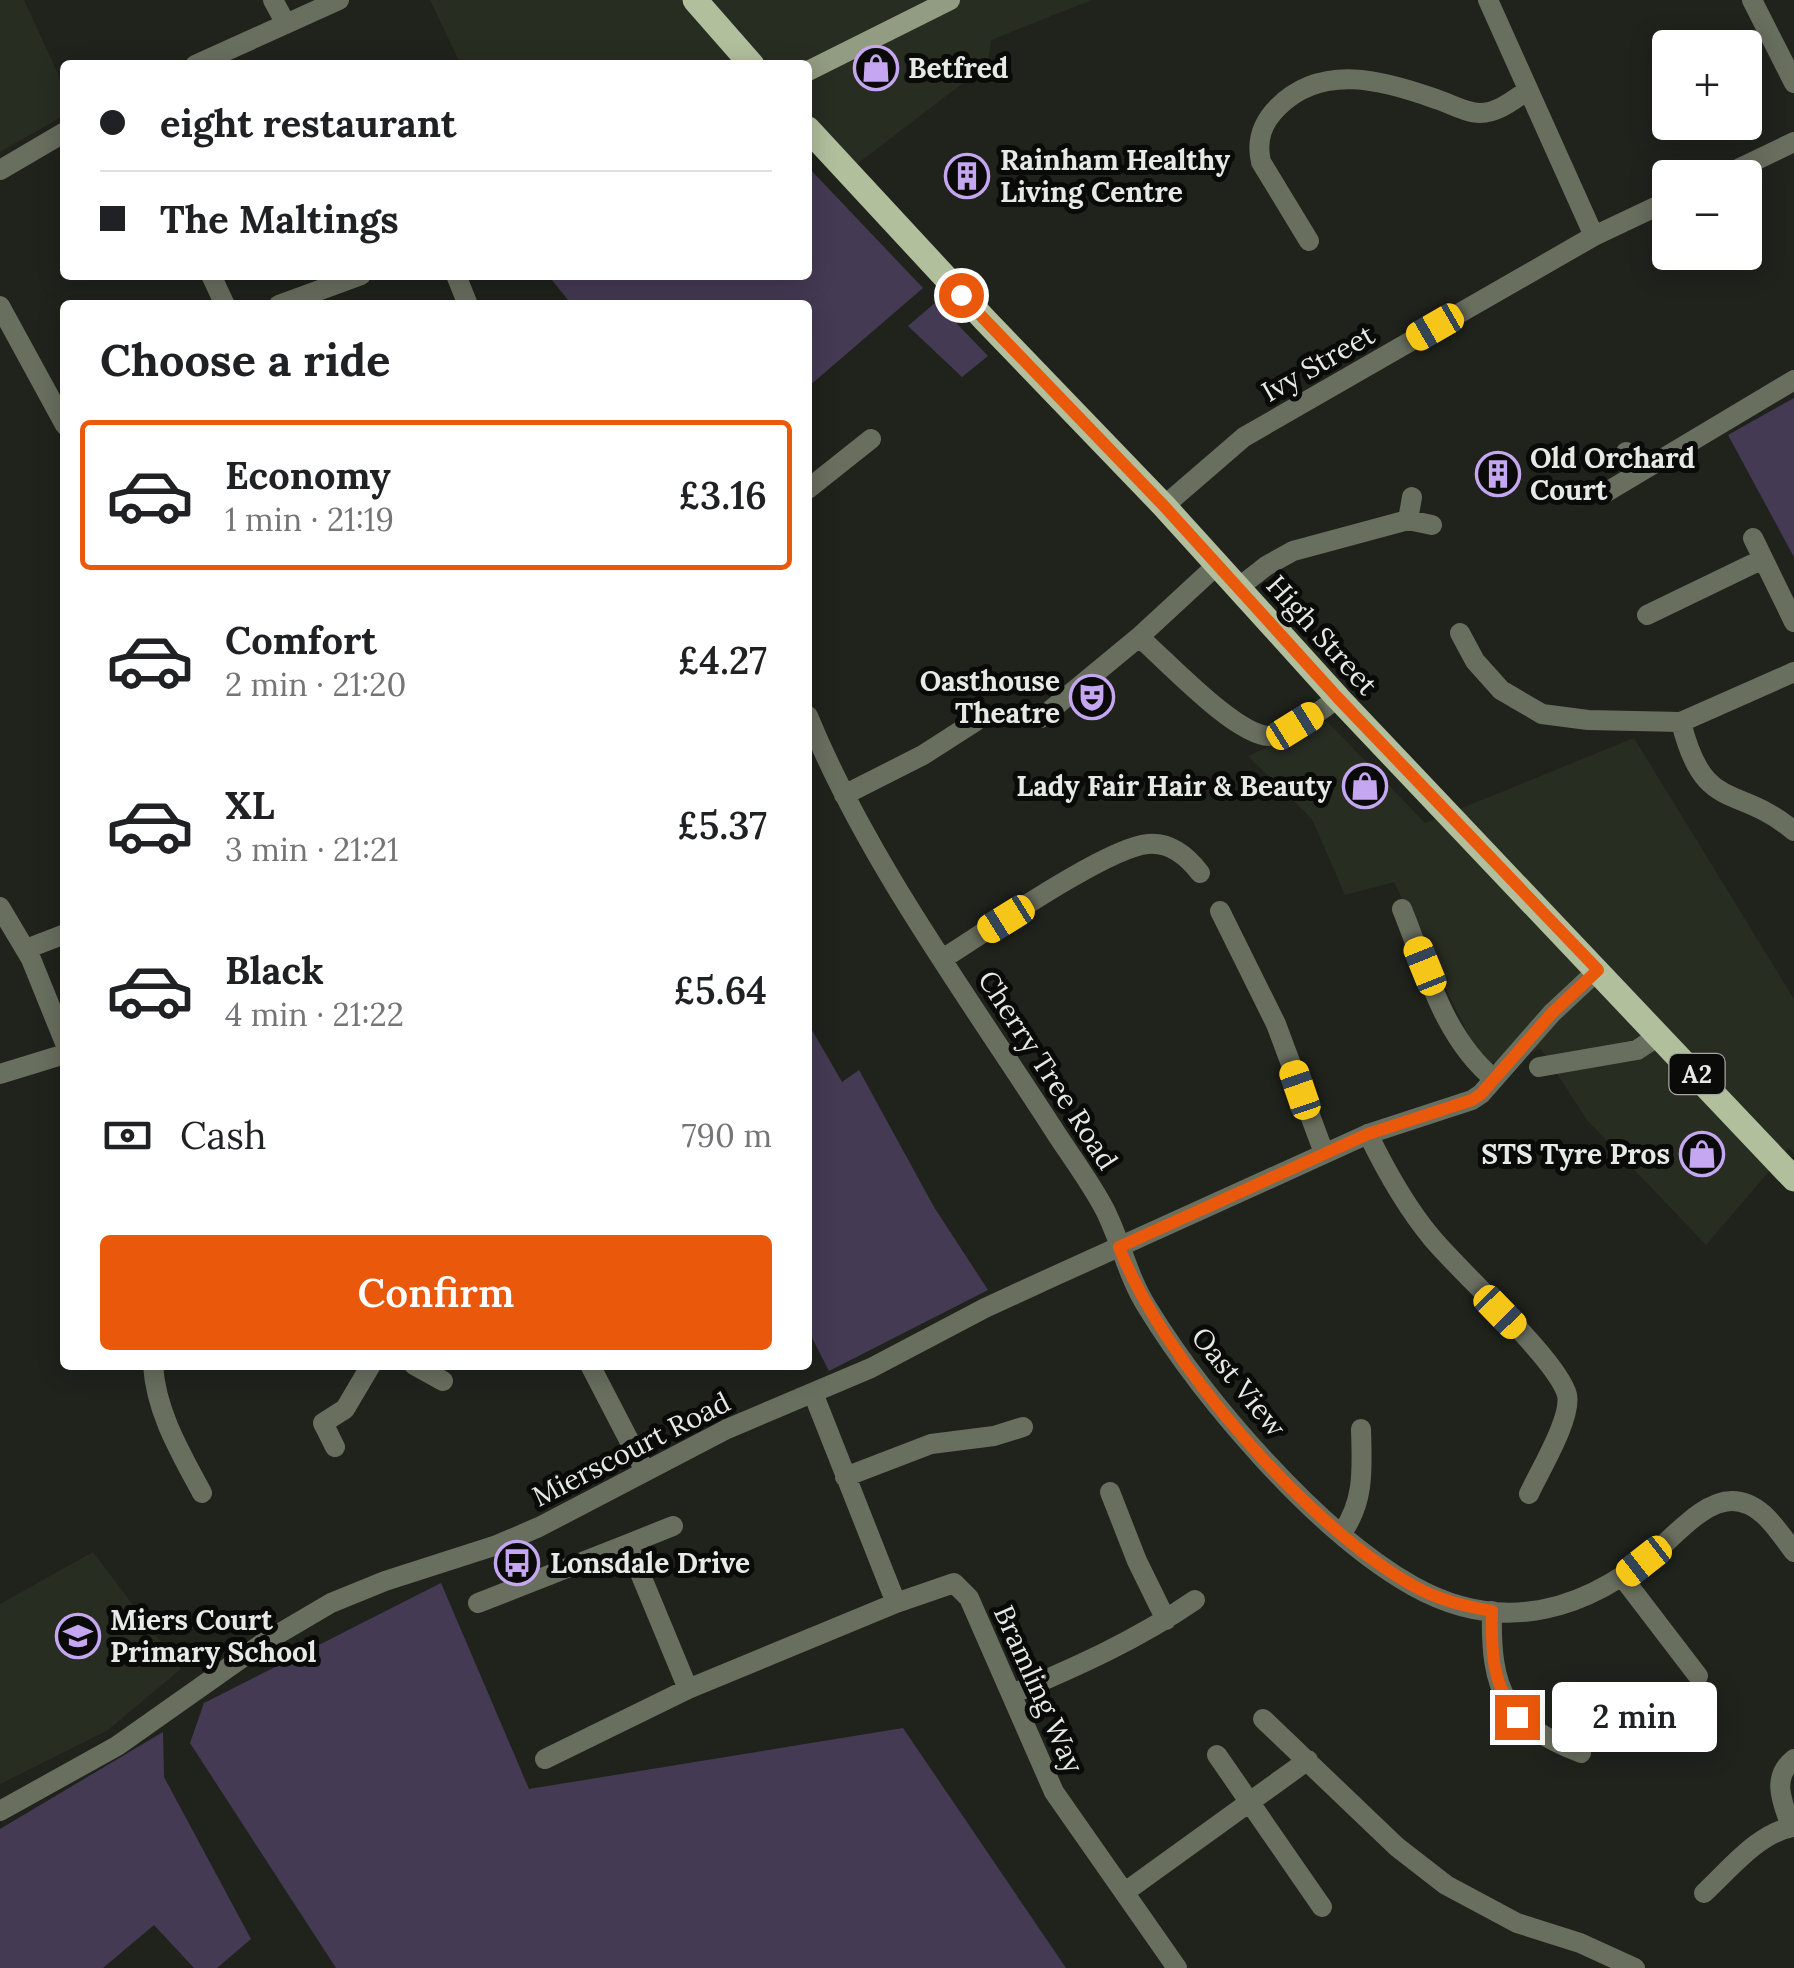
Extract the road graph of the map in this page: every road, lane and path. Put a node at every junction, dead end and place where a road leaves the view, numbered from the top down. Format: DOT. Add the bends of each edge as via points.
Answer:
graph roads {
  1 [pos="274,0"];
  2 [pos="339,0"];
  3 [pos="695,0"];
  4 [pos="950,0"];
  5 [pos="1488,0"];
  6 [pos="1752,0"];
  7 [pos="286,24"];
  8 [pos="206,60"];
  9 [pos="748,60"];
  10 [pos="812,69"];
  11 [pos="1794,83"];
  12 [pos="1528,90"];
  13 [pos="812,133"];
  14 [pos="60,135"];
  15 [pos="1794,142"];
  16 [pos="1756,160"];
  17 [pos="0,170"];
  18 [pos="1652,209"];
  19 [pos="1594,236"];
  20 [pos="1308,241"];
  21 [pos="347,280"];
  22 [pos="293,300"];
  23 [pos="0,306"];
  24 [pos="1794,380"];
  25 [pos="60,416"];
  26 [pos="871,439"];
  27 [pos="1626,452"];
  28 [pos="1635,475"];
  29 [pos="812,486"];
  30 [pos="1606,493"];
  31 [pos="1412,497"];
  32 [pos="1164,506"];
  33 [pos="1408,520"];
  34 [pos="1432,526"];
  35 [pos="1753,538"];
  36 [pos="1764,559"];
  37 [pos="1217,565"];
  38 [pos="1238,588"];
  39 [pos="1647,615"];
  40 [pos="1794,622"];
  41 [pos="1460,633"];
  42 [pos="1139,638"];
  43 [pos="1794,672"];
  44 [pos="1338,698"];
  45 [pos="1041,718"];
  46 [pos="976,720"];
  47 [pos="1681,722"];
  48 [pos="812,725"];
  49 [pos="844,795"];
  50 [pos="1794,831"];
  51 [pos="1200,872"];
  52 [pos="0,908"];
  53 [pos="1402,909"];
  54 [pos="1220,911"];
  55 [pos="60,936"];
  56 [pos="26,948"];
  57 [pos="944,958"];
  58 [pos="1598,970"];
  59 [pos="60,1031"];
  60 [pos="1660,1035"];
  61 [pos="60,1056"];
  62 [pos="1539,1067"];
  63 [pos="0,1074"];
  64 [pos="1494,1079"];
  65 [pos="1368,1134"];
  66 [pos="1324,1154"];
  67 [pos="1794,1179"];
  68 [pos="1119,1247"];
  69 [pos="154,1370"];
  70 [pos="367,1370"];
  71 [pos="423,1370"];
  72 [pos="593,1370"];
  73 [pos="443,1381"];
  74 [pos="813,1393"];
  75 [pos="1024,1427"];
  76 [pos="1360,1429"];
  77 [pos="335,1447"];
  78 [pos="645,1471"];
  79 [pos="845,1477"];
  80 [pos="1110,1492"];
  81 [pos="202,1493"];
  82 [pos="1529,1494"];
  83 [pos="673,1526"];
  84 [pos="1342,1534"];
  85 [pos="628,1544"];
  86 [pos="1794,1552"];
  87 [pos="1623,1578"];
  88 [pos="1195,1600"];
  89 [pos="478,1602"];
  90 [pos="896,1603"];
  91 [pos="1492,1611"];
  92 [pos="1166,1620"];
  93 [pos="1698,1676"];
  94 [pos="688,1689"];
  95 [pos="1012,1694"];
  96 [pos="1263,1718"];
  97 [pos="1582,1753"];
  98 [pos="1217,1756"];
  99 [pos="544,1758"];
  100 [pos="1308,1760"];
  101 [pos="1794,1760"];
  102 [pos="1249,1804"];
  103 [pos="0,1810"];
  104 [pos="1793,1827"];
  105 [pos="1125,1892"];
  106 [pos="1704,1892"];
  107 [pos="1322,1907"];
  108 [pos="1177,1968"];
  109 [pos="1635,1968"];
  1 -- 7 [label="street"];
  2 -- 7 [label="street"];
  3 -- 9 [label="main road"];
  4 -- 10 [label="main road"];
  5 -- 12 [label="street"];
  6 -- 11 [label="street"];
  7 -- 8 [label="street"];
  12 -- 19 [label="street"];
  12 -- 20 [label="street" via="1478,113 1349,78 1298,91 1271,114 1258,150"];
  13 -- 32 [label="main road, High Street / A2"];
  14 -- 17 [label="street"];
  15 -- 16 [label="street"];
  18 -- 19 [label="street, Ivy Street"];
  19 -- 32 [label="street, Ivy Street" via="1244,437"];
  21 -- 22 [label="street"];
  23 -- 25 [label="street"];
  24 -- 28 [label="street"];
  26 -- 29 [label="street"];
  27 -- 28 [label="street"];
  28 -- 30 [label="street"];
  31 -- 33 [label="street"];
  32 -- 37 [label="main road, High Street / A2"];
  33 -- 34 [label="street"];
  33 -- 38 [label="street" via="1293,551"];
  35 -- 36 [label="street"];
  36 -- 39 [label="street" via="1680,592"];
  36 -- 40 [label="street"];
  37 -- 38 [label="main road, High Street / A2"];
  37 -- 42 [label="street"];
  38 -- 44 [label="main road, High Street / A2"];
  41 -- 47 [label="street" via="1501,690 1542,714"];
  42 -- 44 [label="street" via="1236,725 1270,736"];
  42 -- 45 [label="street"];
  43 -- 47 [label="street"];
  44 -- 58 [label="main road, High Street / A2"];
  46 -- 49 [label="street"];
  47 -- 50 [label="street" via="1694,763 1711,786"];
  48 -- 49 [label="street, Cherry Tree Road"];
  49 -- 57 [label="street, Cherry Tree Road"];
  51 -- 57 [label="street" via="1161,844 1133,847"];
  52 -- 56 [label="street"];
  53 -- 64 [label="street" via="1449,1024 1468,1056"];
  54 -- 66 [label="street" via="1276,1024"];
  55 -- 56 [label="street"];
  56 -- 59 [label="street"];
  57 -- 68 [label="street, Cherry Tree Road" via="1103,1206"];
  58 -- 60 [label="main road, High Street / A2"];
  58 -- 64 [label="street, Mierscourt Road"];
  60 -- 62 [label="street" via="1636,1050"];
  60 -- 67 [label="main road, High Street / A2"];
  61 -- 63 [label="street"];
  64 -- 65 [label="street, Mierscourt Road" via="1461,1105"];
  65 -- 66 [label="street, Mierscourt Road"];
  65 -- 82 [label="street" via="1414,1216 1563,1385 1565,1415"];
  66 -- 68 [label="street, Mierscourt Road"];
  68 -- 74 [label="street, Mierscourt Road"];
  68 -- 84 [label="street, Oast View" via="1147,1308 1196,1378 1291,1487"];
  69 -- 81 [label="street" via="165,1420"];
  70 -- 77 [label="street" via="344,1410 323,1423"];
  71 -- 73 [label="street"];
  72 -- 78 [label="street"];
  74 -- 78 [label="street, Mierscourt Road"];
  74 -- 79 [label="street"];
  75 -- 79 [label="street" via="931,1444"];
  76 -- 84 [label="street" via="1361,1494"];
  78 -- 103 [label="street, Mierscourt Road" via="498,1545 330,1603 117,1746"];
  79 -- 90 [label="street"];
  80 -- 92 [label="street"];
  83 -- 85 [label="street"];
  84 -- 91 [label="street, Oast View" via="1412,1586"];
  85 -- 89 [label="street"];
  85 -- 94 [label="street"];
  86 -- 87 [label="street, Oast View" via="1759,1510 1722,1502"];
  87 -- 91 [label="street, Oast View" via="1560,1607"];
  87 -- 93 [label="street"];
  88 -- 92 [label="street"];
  90 -- 94 [label="street, Bramling Way"];
  90 -- 95 [label="street, Bramling Way" via="947,1584 960,1586"];
  91 -- 97 [label="street" via="1494,1671 1506,1702 1530,1728"];
  92 -- 95 [label="street"];
  94 -- 99 [label="street, Bramling Way"];
  95 -- 105 [label="street, Bramling Way" via="1054,1792"];
  96 -- 100 [label="street"];
  98 -- 102 [label="street"];
  100 -- 102 [label="street"];
  100 -- 109 [label="street" via="1446,1886 1517,1923"];
  101 -- 104 [label="street" via="1778,1788"];
  102 -- 105 [label="street"];
  102 -- 107 [label="street"];
  104 -- 106 [label="street" via="1765,1838"];
  105 -- 108 [label="street, Bramling Way"];
}
